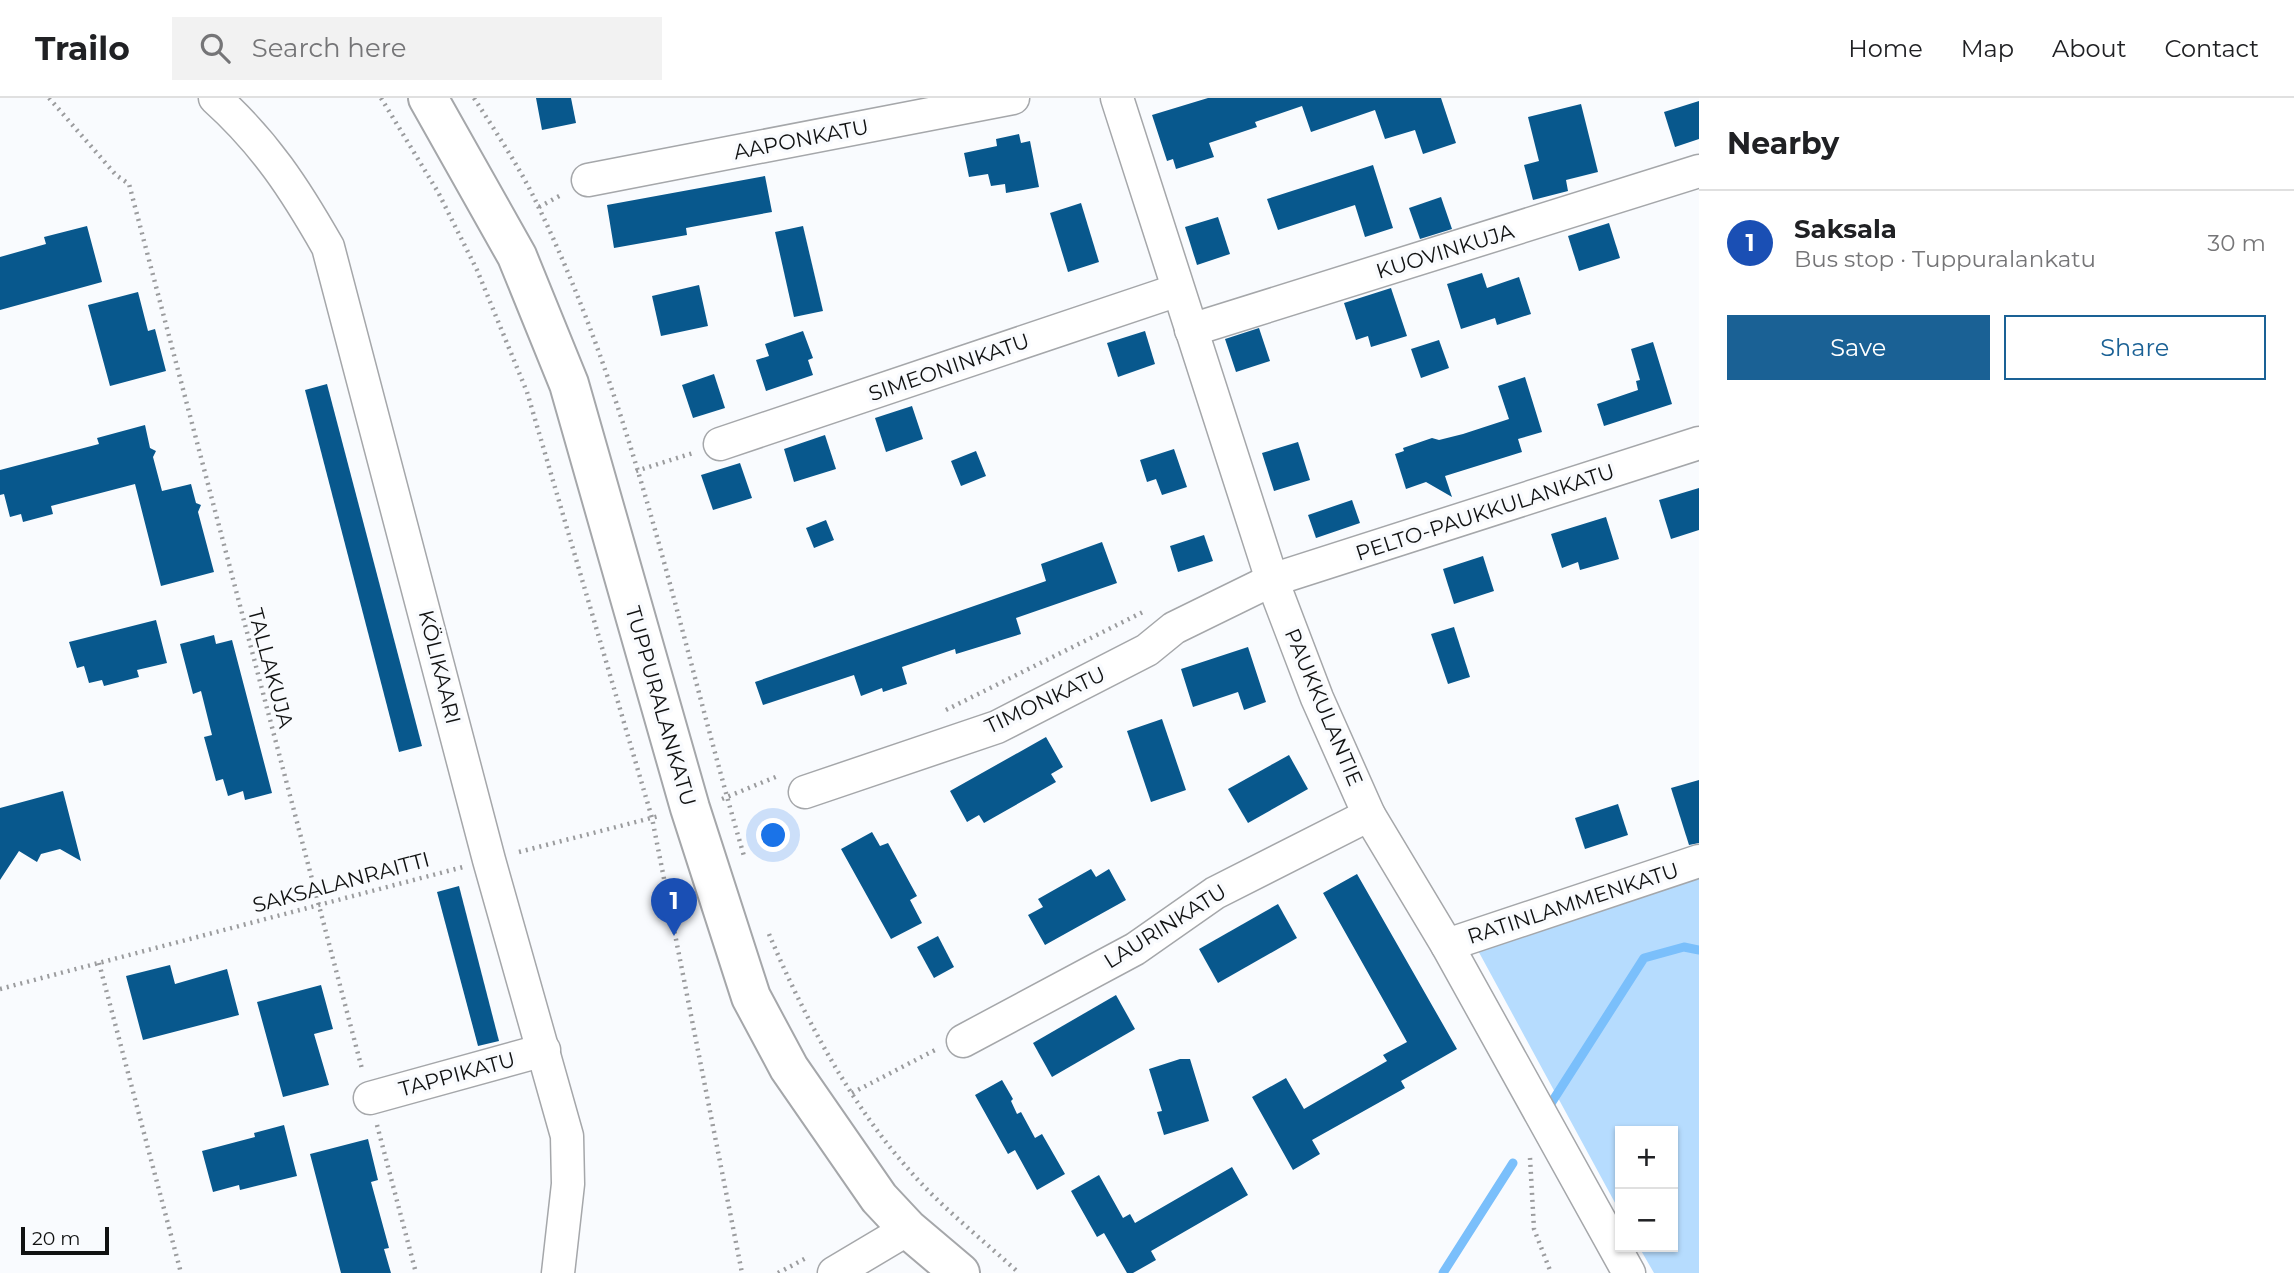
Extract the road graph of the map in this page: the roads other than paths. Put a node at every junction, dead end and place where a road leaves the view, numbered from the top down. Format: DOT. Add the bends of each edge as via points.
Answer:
graph roads {
  1 [pos="215,98"];
  2 [pos="428,98"];
  3 [pos="1013,98"];
  4 [pos="1125,100"];
  5 [pos="1699,171"];
  6 [pos="588,180"];
  7 [pos="1178,290"];
  8 [pos="1191,330"];
  9 [pos="1699,443"];
  10 [pos="720,444"];
  11 [pos="1272,580"];
  12 [pos="796,782"];
  13 [pos="1369,815"];
  14 [pos="1699,861"];
  15 [pos="1447,945"];
  16 [pos="964,1041"];
  17 [pos="544,1050"];
  18 [pos="370,1098"];
  19 [pos="908,1229"];
  20 [pos="822,1264"];
  21 [pos="558,1273"];
  22 [pos="960,1273"];
  23 [pos="1629,1273"];
  1 -- 17 [label="street, KÖLIKAARI" via="251,130 294,186 328,247 489,860"];
  2 -- 19 [label="street, TUPPURALANKATU" via="517,257 569,384 690,808 751,997 789,1068 879,1198"];
  3 -- 6 [label="street, AAPONKATU"];
  4 -- 7 [label="street, PAUKKULANTIE"];
  5 -- 8 [label="street, KUOVINKUJA"];
  7 -- 8 [label="street, PAUKKULANTIE"];
  7 -- 10 [label="street, SIMEONINKATU"];
  8 -- 11 [label="street, PAUKKULANTIE"];
  9 -- 11 [label="street, PELTO-PAUKKULANKATU"];
  11 -- 12 [label="street, TIMONKATU" via="1174,628 1147,650 997,727"];
  11 -- 13 [label="street, PAUKKULANTIE"];
  13 -- 15 [label="street, PAUKKULANTIE"];
  13 -- 16 [label="street, LAURINKATU" via="1215,893 1135,949"];
  14 -- 15 [label="street, RATINLAMMENKATU"];
  15 -- 23 [label="street, PAUKKULANTIE"];
  17 -- 18 [label="street, TAPPIKATU"];
  17 -- 21 [label="street, KÖLIKAARI" via="567,1136 568,1184"];
  19 -- 20 [label="street"];
  19 -- 22 [label="street, TUPPURALANKATU"];
}
